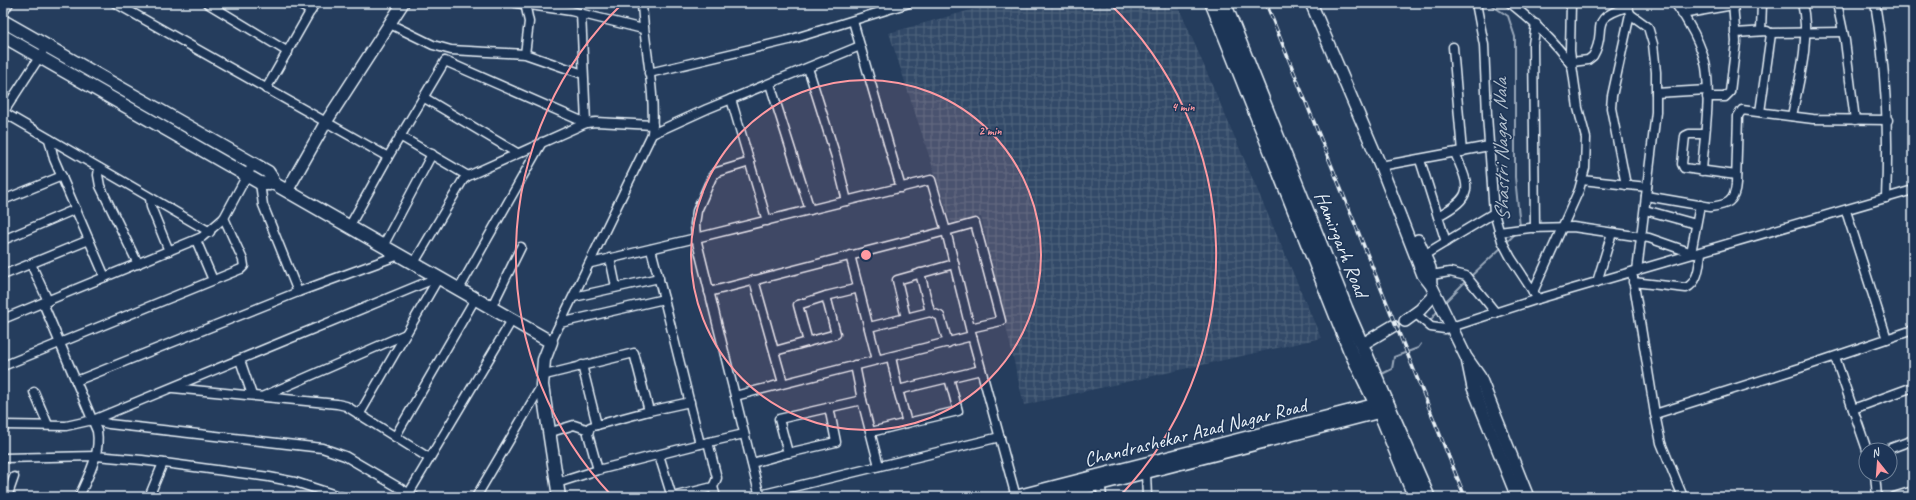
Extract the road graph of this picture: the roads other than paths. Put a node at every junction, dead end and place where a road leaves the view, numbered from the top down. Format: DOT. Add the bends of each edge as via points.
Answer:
graph roads {
  1 [pos="9,3"];
  2 [pos="115,3"];
  3 [pos="207,3"];
  4 [pos="296,3"];
  5 [pos="315,3"];
  6 [pos="403,3"];
  7 [pos="522,3"];
  8 [pos="642,3"];
  9 [pos="909,3"];
  10 [pos="1212,3"];
  11 [pos="1224,3"];
  12 [pos="1311,3"];
  13 [pos="1316,3"];
  14 [pos="1476,3"];
  15 [pos="1510,3"];
  16 [pos="1571,3"];
  17 [pos="1675,3"];
  18 [pos="1762,3"];
  19 [pos="1802,3"];
  20 [pos="1837,3"];
  21 [pos="1875,3"];
  22 [pos="1733,4"];
  23 [pos="1701,7"];
  24 [pos="1628,8"];
  25 [pos="311,11"];
  26 [pos="3,13"];
  27 [pos="581,13"];
  28 [pos="1682,14"];
  29 [pos="3,21"];
  30 [pos="853,21"];
  31 [pos="390,24"];
  32 [pos="1536,24"];
  33 [pos="643,29"];
  34 [pos="1761,31"];
  35 [pos="1843,32"];
  36 [pos="1735,33"];
  37 [pos="1771,33"];
  38 [pos="1805,33"];
  39 [pos="3,36"];
  40 [pos="48,46"];
  41 [pos="860,46"];
  42 [pos="1453,47"];
  43 [pos="451,50"];
  44 [pos="288,52"];
  45 [pos="525,54"];
  46 [pos="40,57"];
  47 [pos="445,61"];
  48 [pos="1572,65"];
  49 [pos="808,68"];
  50 [pos="649,73"];
  51 [pos="583,74"];
  52 [pos="770,84"];
  53 [pos="266,89"];
  54 [pos="1656,93"];
  55 [pos="1707,94"];
  56 [pos="423,97"];
  57 [pos="732,99"];
  58 [pos="3,112"];
  59 [pos="1760,112"];
  60 [pos="1792,116"];
  61 [pos="1855,120"];
  62 [pos="1888,120"];
  63 [pos="326,122"];
  64 [pos="586,123"];
  65 [pos="653,125"];
  66 [pos="652,134"];
  67 [pos="1704,134"];
  68 [pos="400,136"];
  69 [pos="49,139"];
  70 [pos="542,142"];
  71 [pos="1489,146"];
  72 [pos="517,153"];
  73 [pos="1458,153"];
  74 [pos="432,154"];
  75 [pos="388,157"];
  76 [pos="1420,160"];
  77 [pos="750,162"];
  78 [pos="253,164"];
  79 [pos="1386,165"];
  80 [pos="99,168"];
  81 [pos="1702,171"];
  82 [pos="246,175"];
  83 [pos="1736,175"];
  84 [pos="62,176"];
  85 [pos="468,176"];
  86 [pos="1582,180"];
  87 [pos="260,183"];
  88 [pos="273,183"];
  89 [pos="1626,185"];
  90 [pos="1647,187"];
  91 [pos="900,188"];
  92 [pos="1913,190"];
  93 [pos="287,191"];
  94 [pos="1646,196"];
  95 [pos="150,198"];
  96 [pos="1886,198"];
  97 [pos="3,200"];
  98 [pos="847,201"];
  99 [pos="1700,205"];
  100 [pos="76,209"];
  101 [pos="810,210"];
  102 [pos="1645,210"];
  103 [pos="1846,211"];
  104 [pos="1494,213"];
  105 [pos="1438,216"];
  106 [pos="224,218"];
  107 [pos="767,221"];
  108 [pos="1696,224"];
  109 [pos="349,227"];
  110 [pos="1532,228"];
  111 [pos="1561,228"];
  112 [pos="946,231"];
  113 [pos="210,232"];
  114 [pos="1499,232"];
  115 [pos="1612,233"];
  116 [pos="1642,237"];
  117 [pos="696,238"];
  118 [pos="3,240"];
  119 [pos="89,240"];
  120 [pos="196,240"];
  121 [pos="1446,242"];
  122 [pos="382,246"];
  123 [pos="521,247"];
  124 [pos="651,249"];
  125 [pos="169,251"];
  126 [pos="1696,253"];
  127 [pos="399,255"];
  128 [pos="850,255"];
  129 [pos="1424,255"];
  130 [pos="610,258"];
  131 [pos="414,263"];
  132 [pos="590,263"];
  133 [pos="31,264"];
  134 [pos="138,264"];
  135 [pos="954,264"];
  136 [pos="1634,271"];
  137 [pos="920,273"];
  138 [pos="3,275"];
  139 [pos="105,277"];
  140 [pos="439,277"];
  141 [pos="659,278"];
  142 [pos="213,280"];
  143 [pos="754,280"];
  144 [pos="1597,282"];
  145 [pos="1633,282"];
  146 [pos="616,287"];
  147 [pos="859,288"];
  148 [pos="459,289"];
  149 [pos="1434,289"];
  150 [pos="298,292"];
  151 [pos="709,292"];
  152 [pos="1535,295"];
  153 [pos="826,296"];
  154 [pos="574,297"];
  155 [pos="475,299"];
  156 [pos="664,299"];
  157 [pos="46,302"];
  158 [pos="491,308"];
  159 [pos="930,312"];
  160 [pos="1416,313"];
  161 [pos="1496,313"];
  162 [pos="906,318"];
  163 [pos="3,319"];
  164 [pos="512,320"];
  165 [pos="1405,321"];
  166 [pos="560,323"];
  167 [pos="1450,323"];
  168 [pos="1393,326"];
  169 [pos="869,327"];
  170 [pos="1913,330"];
  171 [pos="971,332"];
  172 [pos="406,334"];
  173 [pos="1887,339"];
  174 [pos="551,342"];
  175 [pos="808,342"];
  176 [pos="948,342"];
  177 [pos="60,343"];
  178 [pos="1361,344"];
  179 [pos="775,351"];
  180 [pos="891,357"];
  181 [pos="1466,357"];
  182 [pos="1835,357"];
  183 [pos="240,360"];
  184 [pos="878,360"];
  185 [pos="582,365"];
  186 [pos="855,365"];
  187 [pos="3,366"];
  188 [pos="981,370"];
  189 [pos="949,378"];
  190 [pos="76,381"];
  191 [pos="542,381"];
  192 [pos="783,383"];
  193 [pos="1913,387"];
  194 [pos="172,388"];
  195 [pos="898,390"];
  196 [pos="34,392"];
  197 [pos="252,395"];
  198 [pos="263,396"];
  199 [pos="735,396"];
  200 [pos="862,400"];
  201 [pos="690,402"];
  202 [pos="829,407"];
  203 [pos="1383,407"];
  204 [pos="1853,409"];
  205 [pos="649,411"];
  206 [pos="1654,414"];
  207 [pos="359,415"];
  208 [pos="93,420"];
  209 [pos="907,423"];
  210 [pos="4,424"];
  211 [pos="597,425"];
  212 [pos="48,426"];
  213 [pos="589,430"];
  214 [pos="871,432"];
  215 [pos="548,433"];
  216 [pos="744,434"];
  217 [pos="395,437"];
  218 [pos="1000,437"];
  219 [pos="1913,440"];
  220 [pos="1864,442"];
  221 [pos="704,443"];
  222 [pos="1898,446"];
  223 [pos="96,453"];
  224 [pos="788,453"];
  225 [pos="659,454"];
  226 [pos="3,458"];
  227 [pos="429,458"];
  228 [pos="163,463"];
  229 [pos="752,463"];
  230 [pos="879,466"];
  231 [pos="598,470"];
  232 [pos="1146,473"];
  233 [pos="14,477"];
  234 [pos="1100,480"];
  235 [pos="1876,482"];
  236 [pos="556,483"];
  237 [pos="713,487"];
  238 [pos="1913,491"];
  239 [pos="412,495"];
  240 [pos="760,496"];
  241 [pos="7,497"];
  242 [pos="79,497"];
  243 [pos="150,497"];
  244 [pos="342,497"];
  245 [pos="476,497"];
  246 [pos="559,497"];
  247 [pos="672,497"];
  248 [pos="716,497"];
  249 [pos="1015,497"];
  250 [pos="1051,497"];
  251 [pos="1102,497"];
  252 [pos="1147,497"];
  253 [pos="1415,497"];
  254 [pos="1428,497"];
  255 [pos="1517,497"];
  256 [pos="1528,497"];
  257 [pos="1683,497"];
  258 [pos="1877,497"];
  259 [pos="1894,497"];
  1 -- 26 [label="street"];
  2 -- 53 [label="street"];
  3 -- 44 [label="street"];
  4 -- 25 [label="street"];
  5 -- 25 [label="street"];
  6 -- 31 [label="street"];
  7 -- 27 [label="street"];
  7 -- 45 [label="street" via="529,22"];
  8 -- 33 [label="street"];
  9 -- 30 [label="street"];
  10 -- 203 [label="main road, Hamirgarh Road" via="1350,350"];
  11 -- 178 [label="main road, Hamirgarh Road"];
  12 -- 149 [label="street" via="1382,167 1423,275"];
  13 -- 79 [label="street"];
  14 -- 71 [label="street" via="1484,45"];
  15 -- 32 [label="street"];
  16 -- 48 [label="street"];
  17 -- 28 [label="street"];
  18 -- 34 [label="street"];
  19 -- 38 [label="street"];
  20 -- 35 [label="street"];
  21 -- 62 [label="street"];
  22 -- 23 [label="street"];
  22 -- 36 [label="street"];
  23 -- 28 [label="street"];
  24 -- 48 [label="street" via="1611,12 1604,18 1596,52 1591,58"];
  24 -- 54 [label="street" via="1650,32 1656,72"];
  24 -- 89 [label="street" via="1611,108"];
  25 -- 44 [label="street"];
  27 -- 33 [label="street"];
  27 -- 51 [label="street"];
  28 -- 55 [label="street" via="1700,48 1706,66"];
  29 -- 40 [label="main road"];
  30 -- 41 [label="street"];
  30 -- 50 [label="street" via="789,40"];
  31 -- 43 [label="street" via="433,45"];
  31 -- 63 [label="street"];
  32 -- 48 [label="street"];
  32 -- 110 [label="street" via="1533,44"];
  33 -- 50 [label="street"];
  34 -- 36 [label="street"];
  34 -- 37 [label="street"];
  35 -- 38 [label="street"];
  35 -- 61 [label="street"];
  36 -- 55 [label="street" via="1729,94 1725,97"];
  37 -- 38 [label="street"];
  37 -- 59 [label="street"];
  38 -- 60 [label="street" via="1804,53"];
  39 -- 46 [label="main road"];
  40 -- 46 [label="street"];
  40 -- 78 [label="main road"];
  41 -- 49 [label="street"];
  41 -- 91 [label="street"];
  42 -- 73 [label="street"];
  43 -- 45 [label="street"];
  43 -- 47 [label="street"];
  44 -- 53 [label="street"];
  45 -- 51 [label="street"];
  46 -- 58 [label="street"];
  46 -- 82 [label="main road"];
  47 -- 56 [label="street"];
  47 -- 64 [label="street"];
  48 -- 86 [label="street" via="1578,108 1586,138"];
  49 -- 52 [label="street"];
  49 -- 98 [label="street"];
  50 -- 65 [label="street"];
  51 -- 64 [label="street"];
  52 -- 57 [label="street"];
  52 -- 101 [label="street"];
  53 -- 63 [label="street"];
  54 -- 55 [label="street"];
  54 -- 90 [label="street"];
  55 -- 67 [label="street"];
  56 -- 68 [label="street"];
  56 -- 72 [label="street"];
  57 -- 66 [label="street"];
  57 -- 77 [label="street"];
  58 -- 69 [label="street"];
  59 -- 60 [label="street"];
  59 -- 83 [label="street" via="1744,110 1739,113"];
  60 -- 61 [label="street" via="1820,120"];
  61 -- 62 [label="street"];
  62 -- 96 [label="street"];
  63 -- 75 [label="street"];
  63 -- 93 [label="street"];
  64 -- 65 [label="street"];
  64 -- 70 [label="street"];
  65 -- 66 [label="street"];
  66 -- 132 [label="street"];
  67 -- 81 [label="street"];
  67 -- 81 [label="street" via="1685,136 1682,164 1686,170"];
  68 -- 74 [label="street"];
  68 -- 75 [label="street"];
  69 -- 80 [label="street"];
  69 -- 84 [label="street"];
  70 -- 72 [label="street"];
  70 -- 148 [label="street"];
  71 -- 73 [label="street"];
  71 -- 104 [label="street"];
  72 -- 85 [label="street"];
  73 -- 76 [label="street"];
  73 -- 105 [label="street" via="1467,187 1456,206"];
  74 -- 85 [label="street"];
  74 -- 122 [label="street"];
  75 -- 109 [label="street"];
  76 -- 79 [label="street"];
  76 -- 105 [label="street"];
  77 -- 107 [label="street"];
  77 -- 117 [label="street" via="717,172 712,177 697,211"];
  78 -- 82 [label="street"];
  78 -- 88 [label="main road" via="270,174"];
  79 -- 129 [label="street"];
  80 -- 95 [label="street"];
  80 -- 134 [label="street" via="100,186"];
  81 -- 83 [label="street"];
  82 -- 87 [label="main road"];
  82 -- 106 [label="street"];
  83 -- 99 [label="street" via="1735,193 1727,203 1715,206"];
  84 -- 97 [label="street"];
  84 -- 100 [label="street"];
  85 -- 131 [label="street" via="463,180"];
  86 -- 89 [label="street"];
  86 -- 111 [label="street"];
  87 -- 88 [label="main road"];
  87 -- 150 [label="street" via="263,205"];
  88 -- 93 [label="main road"];
  89 -- 90 [label="street"];
  90 -- 94 [label="street"];
  91 -- 98 [label="street"];
  91 -- 112 [label="street" via="931,180"];
  92 -- 96 [label="street"];
  93 -- 109 [label="main road"];
  94 -- 99 [label="street"];
  94 -- 102 [label="street"];
  95 -- 113 [label="street"];
  95 -- 125 [label="street" via="151,207"];
  96 -- 103 [label="street"];
  98 -- 101 [label="street"];
  99 -- 108 [label="street"];
  100 -- 118 [label="street"];
  100 -- 119 [label="street"];
  101 -- 107 [label="street"];
  102 -- 108 [label="street"];
  102 -- 116 [label="street"];
  103 -- 126 [label="street"];
  103 -- 173 [label="street"];
  104 -- 114 [label="street"];
  104 -- 121 [label="street"];
  105 -- 121 [label="street"];
  106 -- 113 [label="street"];
  106 -- 142 [label="street" via="244,264 241,269"];
  107 -- 117 [label="street"];
  108 -- 126 [label="street"];
  109 -- 122 [label="main road"];
  110 -- 111 [label="street"];
  110 -- 114 [label="street"];
  111 -- 115 [label="street" via="1573,227"];
  111 -- 152 [label="street"];
  112 -- 128 [label="street"];
  112 -- 135 [label="street"];
  112 -- 171 [label="street" via="975,223 1001,321"];
  113 -- 120 [label="street"];
  114 -- 152 [label="street" via="1511,258"];
  115 -- 116 [label="street"];
  115 -- 144 [label="street"];
  116 -- 126 [label="street"];
  116 -- 136 [label="street"];
  117 -- 124 [label="street"];
  117 -- 151 [label="street"];
  119 -- 133 [label="street"];
  119 -- 139 [label="street"];
  120 -- 125 [label="street"];
  120 -- 142 [label="street"];
  121 -- 129 [label="street"];
  122 -- 127 [label="main road"];
  123 -- 158 [label="street"];
  124 -- 130 [label="street"];
  124 -- 141 [label="street"];
  125 -- 134 [label="street"];
  126 -- 136 [label="street"];
  126 -- 145 [label="street" via="1697,277 1689,286 1682,288"];
  127 -- 131 [label="main road"];
  127 -- 150 [label="street"];
  128 -- 143 [label="street"];
  128 -- 147 [label="street"];
  129 -- 149 [label="street"];
  130 -- 132 [label="street"];
  130 -- 146 [label="street"];
  131 -- 140 [label="main road"];
  132 -- 154 [label="street"];
  133 -- 138 [label="street"];
  133 -- 157 [label="street"];
  134 -- 139 [label="street"];
  135 -- 137 [label="street"];
  135 -- 171 [label="street"];
  136 -- 144 [label="street"];
  136 -- 145 [label="street"];
  137 -- 159 [label="street"];
  137 -- 162 [label="street" via="897,280"];
  139 -- 157 [label="street"];
  140 -- 148 [label="main road"];
  140 -- 172 [label="street"];
  140 -- 183 [label="street"];
  141 -- 146 [label="street"];
  141 -- 156 [label="street"];
  142 -- 177 [label="street"];
  143 -- 151 [label="street"];
  143 -- 179 [label="street"];
  144 -- 152 [label="street"];
  145 -- 206 [label="street"];
  146 -- 154 [label="street"];
  147 -- 153 [label="street"];
  147 -- 169 [label="street"];
  148 -- 155 [label="main road"];
  149 -- 160 [label="street"];
  149 -- 161 [label="street" via="1450,272 1466,276"];
  149 -- 167 [label="street"];
  150 -- 190 [label="street"];
  151 -- 199 [label="street"];
  152 -- 161 [label="street"];
  153 -- 175 [label="street" via="798,305"];
  153 -- 175 [label="street" via="836,334"];
  154 -- 166 [label="street"];
  155 -- 158 [label="main road"];
  155 -- 217 [label="street"];
  156 -- 166 [label="street"];
  156 -- 201 [label="street"];
  157 -- 163 [label="street"];
  157 -- 177 [label="street"];
  158 -- 164 [label="main road"];
  159 -- 162 [label="street"];
  159 -- 176 [label="street" via="940,316"];
  160 -- 165 [label="street"];
  160 -- 167 [label="street" via="1431,327 1445,329"];
  161 -- 167 [label="street"];
  162 -- 169 [label="street"];
  164 -- 174 [label="main road"];
  164 -- 227 [label="street"];
  166 -- 174 [label="street"];
  167 -- 181 [label="street"];
  168 -- 178 [label="street"];
  169 -- 184 [label="street"];
  170 -- 173 [label="street"];
  171 -- 176 [label="street"];
  171 -- 188 [label="street"];
  172 -- 198 [label="street"];
  172 -- 207 [label="street"];
  173 -- 182 [label="street"];
  174 -- 191 [label="main road" via="544,360"];
  175 -- 179 [label="street"];
  176 -- 180 [label="street"];
  177 -- 187 [label="street"];
  177 -- 190 [label="street"];
  178 -- 203 [label="main road, Hamirgarh Road"];
  179 -- 192 [label="street"];
  180 -- 184 [label="street"];
  180 -- 195 [label="street"];
  181 -- 255 [label="street" via="1473,388"];
  181 -- 256 [label="street" via="1480,377"];
  182 -- 204 [label="street"];
  182 -- 206 [label="street"];
  183 -- 194 [label="street"];
  183 -- 197 [label="street"];
  184 -- 186 [label="street"];
  185 -- 191 [label="street"];
  185 -- 205 [label="street" via="634,353"];
  185 -- 211 [label="street"];
  186 -- 192 [label="street"];
  186 -- 200 [label="street"];
  188 -- 189 [label="street"];
  188 -- 218 [label="street"];
  189 -- 195 [label="street"];
  189 -- 209 [label="street" via="958,412"];
  190 -- 208 [label="street"];
  191 -- 215 [label="main road"];
  191 -- 245 [label="street"];
  192 -- 199 [label="street"];
  193 -- 204 [label="street"];
  194 -- 197 [label="street"];
  194 -- 208 [label="street"];
  195 -- 209 [label="street"];
  196 -- 212 [label="street"];
  197 -- 198 [label="street"];
  198 -- 207 [label="street" via="337,404 346,406"];
  199 -- 216 [label="street"];
  200 -- 202 [label="street"];
  200 -- 214 [label="street"];
  201 -- 205 [label="street"];
  201 -- 221 [label="street"];
  202 -- 224 [label="street" via="836,442"];
  202 -- 224 [label="street" via="779,419"];
  203 -- 232 [label="street, Chandrashekar Azad Nagar Road"];
  203 -- 234 [label="street, Chandrashekar Azad Nagar Road"];
  203 -- 253 [label="main road, Hamirgarh Road"];
  203 -- 254 [label="main road, Hamirgarh Road"];
  204 -- 220 [label="street"];
  205 -- 211 [label="street"];
  206 -- 257 [label="street" via="1662,443"];
  207 -- 217 [label="street"];
  208 -- 212 [label="street" via="66,426"];
  208 -- 223 [label="street" via="98,438"];
  208 -- 239 [label="street" via="109,424 322,448 345,456"];
  209 -- 214 [label="street"];
  210 -- 212 [label="street"];
  211 -- 213 [label="street"];
  213 -- 215 [label="street" via="574,425"];
  213 -- 231 [label="street"];
  214 -- 230 [label="street"];
  215 -- 236 [label="main road"];
  216 -- 221 [label="street"];
  216 -- 229 [label="street"];
  217 -- 227 [label="street"];
  218 -- 230 [label="street"];
  218 -- 249 [label="street"];
  219 -- 222 [label="street"];
  221 -- 225 [label="street"];
  221 -- 237 [label="street" via="717,478"];
  223 -- 226 [label="street"];
  223 -- 228 [label="street"];
  223 -- 242 [label="street"];
  224 -- 229 [label="street"];
  225 -- 231 [label="street"];
  225 -- 247 [label="street"];
  227 -- 239 [label="street"];
  228 -- 243 [label="street"];
  228 -- 244 [label="street" via="289,481"];
  229 -- 240 [label="street"];
  230 -- 240 [label="street"];
  231 -- 236 [label="street"];
  232 -- 234 [label="street, Chandrashekar Azad Nagar Road"];
  232 -- 252 [label="street"];
  233 -- 241 [label="street"];
  234 -- 249 [label="street, Chandrashekar Azad Nagar Road"];
  234 -- 250 [label="street, Chandrashekar Azad Nagar Road"];
  234 -- 251 [label="street"];
  235 -- 258 [label="street"];
  236 -- 246 [label="main road"];
  237 -- 247 [label="street"];
  237 -- 248 [label="street"];
  238 -- 259 [label="street"];
}
